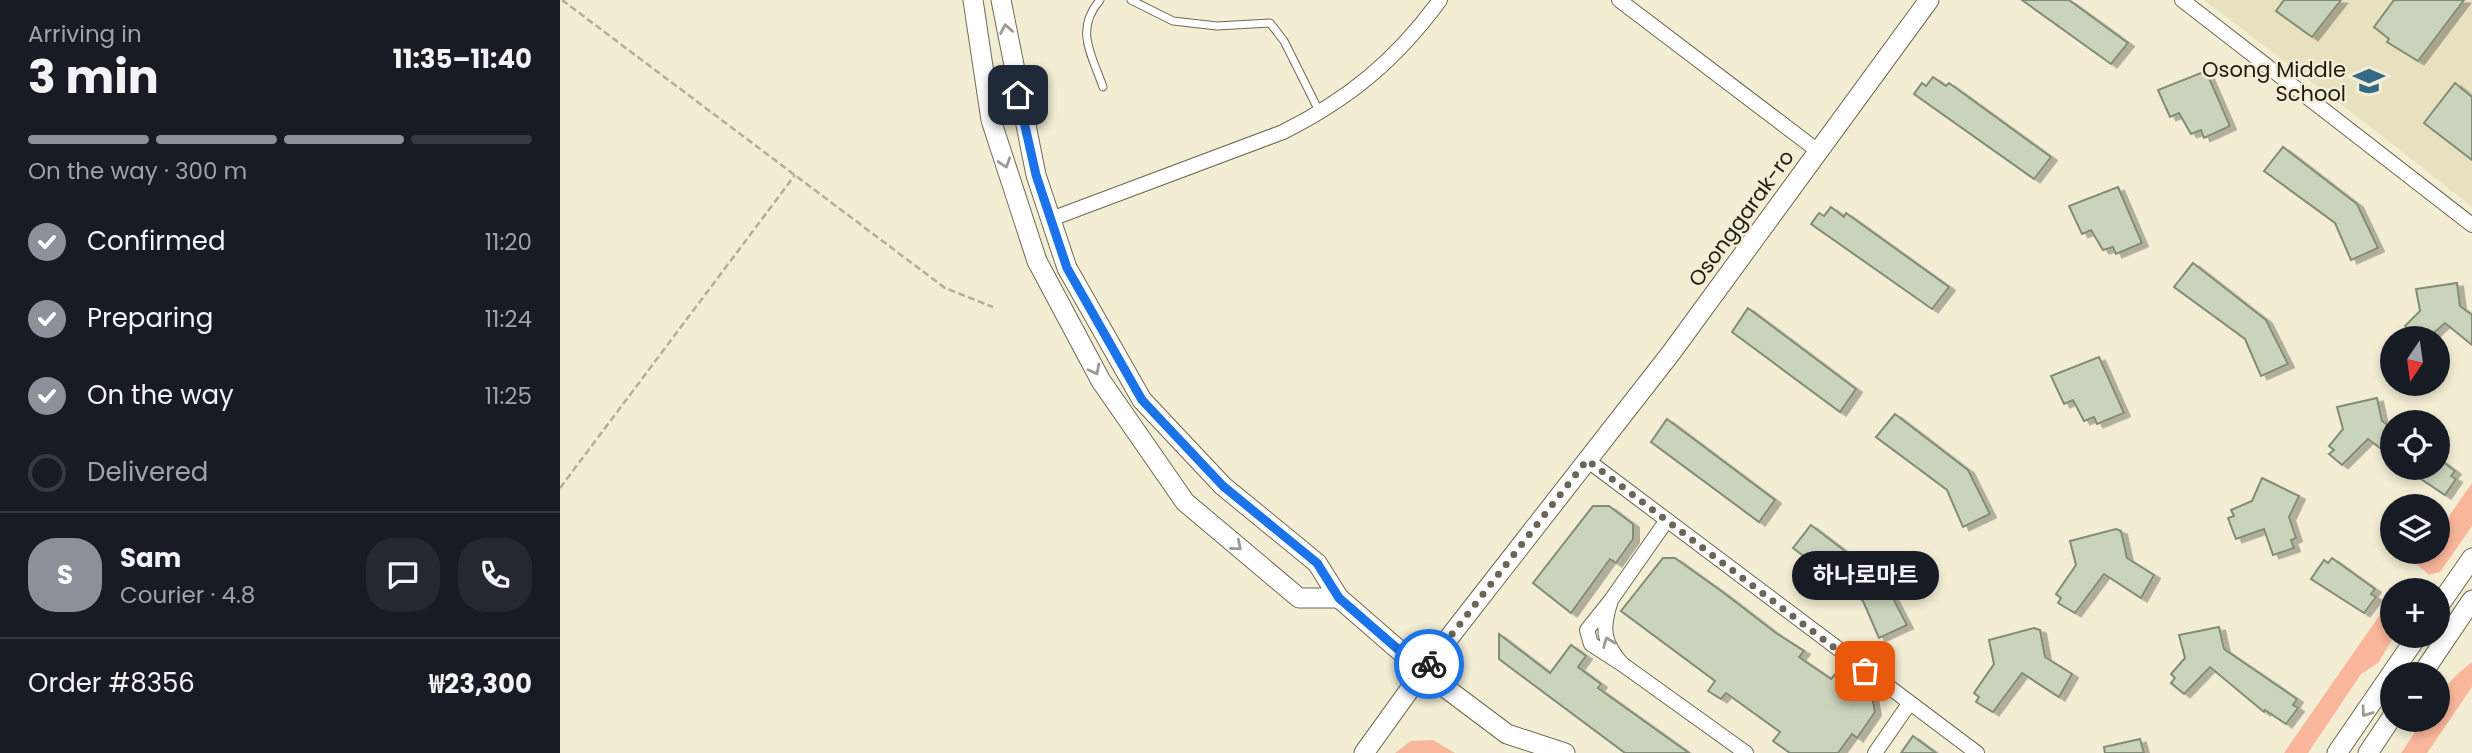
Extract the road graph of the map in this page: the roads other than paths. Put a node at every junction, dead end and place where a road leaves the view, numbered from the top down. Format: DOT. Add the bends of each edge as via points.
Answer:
graph roads {
  1 [pos="973,0"];
  2 [pos="1001,0"];
  3 [pos="1100,0"];
  4 [pos="1131,0"];
  5 [pos="1440,0"];
  6 [pos="1619,0"];
  7 [pos="1929,0"];
  8 [pos="2182,0"];
  9 [pos="1103,88"];
  10 [pos="1320,114"];
  11 [pos="1818,151"];
  12 [pos="1051,219"];
  13 [pos="2472,225"];
  14 [pos="1587,460"];
  15 [pos="1667,520"];
  16 [pos="2472,558"];
  17 [pos="2450,590"];
  18 [pos="1339,598"];
  19 [pos="2472,600"];
  20 [pos="2409,648"];
  21 [pos="2430,662"];
  22 [pos="1423,671"];
  23 [pos="1909,704"];
  24 [pos="2382,732"];
  25 [pos="1507,734"];
  26 [pos="1364,753"];
  27 [pos="1515,753"];
  28 [pos="1565,753"];
  29 [pos="1746,753"];
  30 [pos="1875,753"];
  31 [pos="1977,753"];
  32 [pos="2337,753"];
  33 [pos="2368,753"];
  1 -- 18 [label="street, one-way" via="991,120 1037,261 1101,381 1185,502 1299,598"];
  12 -- 2 [label="street, one-way" via="1036,175"];
  3 -- 9 [label="lane" via="1091,10 1084,33"];
  4 -- 10 [label="lane" via="1173,21 1217,26 1270,23 1284,41"];
  5 -- 10 [label="street" via="1363,84"];
  6 -- 11 [label="street"];
  7 -- 11 [label="street, Osonggarak-ro"];
  8 -- 13 [label="street"];
  10 -- 12 [label="street"];
  11 -- 14 [label="street, Osonggarak-ro"];
  12 -- 18 [label="street" via="1067,268 1142,400 1223,486 1317,563"];
  14 -- 15 [label="street"];
  14 -- 22 [label="street, Osonggarak-ro"];
  15 -- 23 [label="street"];
  15 -- 29 [label="street" via="1586,635 1591,644"];
  16 -- 17 [label="street"];
  18 -- 22 [label="street"];
  19 -- 21 [label="street"];
  20 -- 32 [label="street, one-way"];
  22 -- 25 [label="street"];
  22 -- 26 [label="street, Osonggarak-ro"];
  23 -- 30 [label="street"];
  23 -- 31 [label="street"];
  24 -- 33 [label="street"];
  25 -- 27 [label="street"];
  25 -- 28 [label="street"];
}
